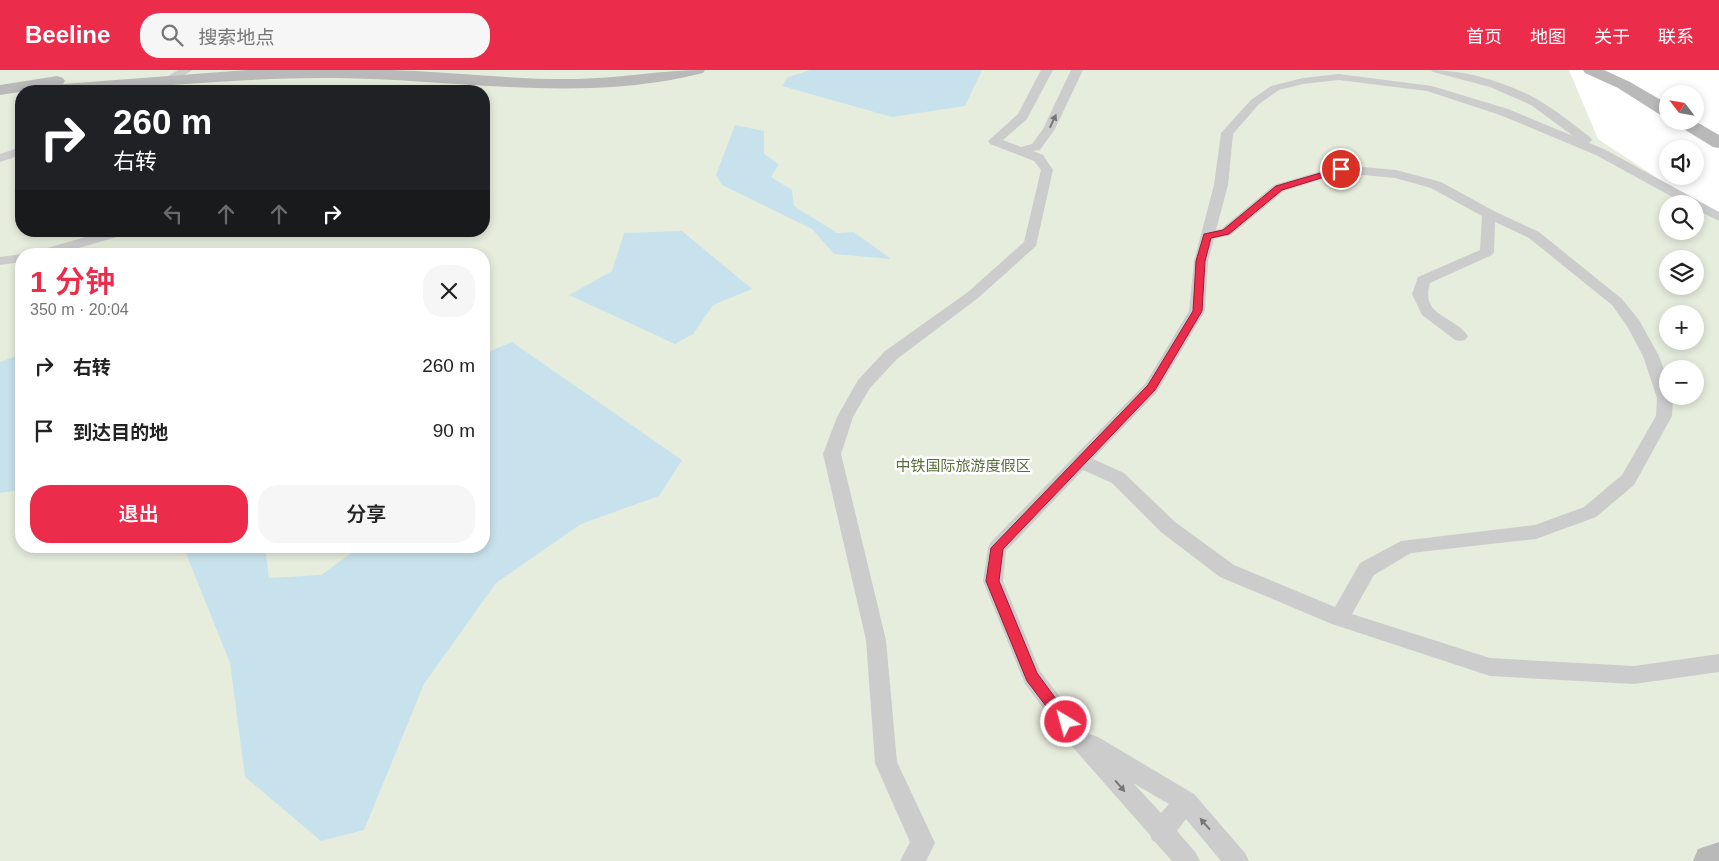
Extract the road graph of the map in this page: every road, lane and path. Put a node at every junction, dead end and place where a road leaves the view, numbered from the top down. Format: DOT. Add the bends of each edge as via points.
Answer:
graph roads {
  1 [pos="187,70"];
  2 [pos="464,70"];
  3 [pos="657,70"];
  4 [pos="697,70"];
  5 [pos="1046,70"];
  6 [pos="1077,70"];
  7 [pos="1437,70"];
  8 [pos="1591,70"];
  9 [pos="1609,70"];
  10 [pos="171,72"];
  11 [pos="26,85"];
  12 [pos="81,85"];
  13 [pos="15,87"];
  14 [pos="0,90"];
  15 [pos="15,95"];
  16 [pos="1659,95"];
  17 [pos="0,97"];
  18 [pos="1659,106"];
  19 [pos="1704,121"];
  20 [pos="1698,130"];
  21 [pos="1719,130"];
  22 [pos="1719,143"];
  23 [pos="1019,151"];
  24 [pos="1600,152"];
  25 [pos="15,153"];
  26 [pos="0,158"];
  27 [pos="1679,195"];
  28 [pos="1704,209"];
  29 [pos="1489,214"];
  30 [pos="1719,217"];
  31 [pos="1207,236"];
  32 [pos="101,237"];
  33 [pos="63,248"];
  34 [pos="15,259"];
  35 [pos="0,262"];
  36 [pos="1460,336"];
  37 [pos="1081,461"];
  38 [pos="1339,618"];
  39 [pos="1719,663"];
  40 [pos="1077,736"];
  41 [pos="1186,802"];
  42 [pos="1160,832"];
  43 [pos="1719,859"];
  44 [pos="912,861"];
  45 [pos="1188,861"];
  46 [pos="1237,861"];
  47 [pos="1710,861"];
  1 -- 10 [label="street"];
  2 -- 3 [label="street" via="596,76"];
  4 -- 10 [label="street" via="627,82 573,85 488,83 376,74"];
  5 -- 23 [label="street" via="1023,116 994,141"];
  23 -- 6 [label="street, one-way" via="1036,146 1049,129"];
  7 -- 24 [label="street" via="1494,85 1535,103 1566,123"];
  8 -- 18 [label="street"];
  9 -- 16 [label="street"];
  10 -- 11 [label="street"];
  10 -- 12 [label="street"];
  13 -- 14 [label="street"];
  15 -- 17 [label="street"];
  19 -- 21 [label="street"];
  20 -- 22 [label="street"];
  23 -- 44 [label="street" via="1039,158 1047,170 1031,242 973,295 891,355 864,384 845,417 832,454 876,640 886,763 923,843"];
  24 -- 27 [label="street"];
  24 -- 31 [label="street" via="1504,112 1428,88 1339,78 1303,81 1275,88 1255,102 1228,133 1221,185"];
  25 -- 26 [label="street"];
  28 -- 30 [label="street"];
  29 -- 31 [label="street" via="1436,184 1396,174 1341,169 1279,188 1226,232"];
  29 -- 36 [label="street" via="1487,252 1423,280 1419,294 1427,312"];
  29 -- 38 [label="street" via="1534,235 1617,302 1634,324 1651,356 1665,398 1664,416 1628,480 1590,512 1536,532 1408,546 1367,569"];
  31 -- 37 [label="street" via="1201,261 1198,311 1151,388"];
  32 -- 33 [label="street"];
  34 -- 35 [label="street"];
  37 -- 38 [label="street" via="1118,478 1168,527 1227,571"];
  37 -- 40 [label="street" via="997,548 993,581 1032,677"];
  38 -- 39 [label="street" via="1490,667 1634,675"];
  40 -- 41 [label="street"];
  40 -- 42 [label="street, one-way"];
  41 -- 42 [label="street"];
  46 -- 41 [label="street, one-way"];
  42 -- 45 [label="street"];
  43 -- 47 [label="street"];
}
